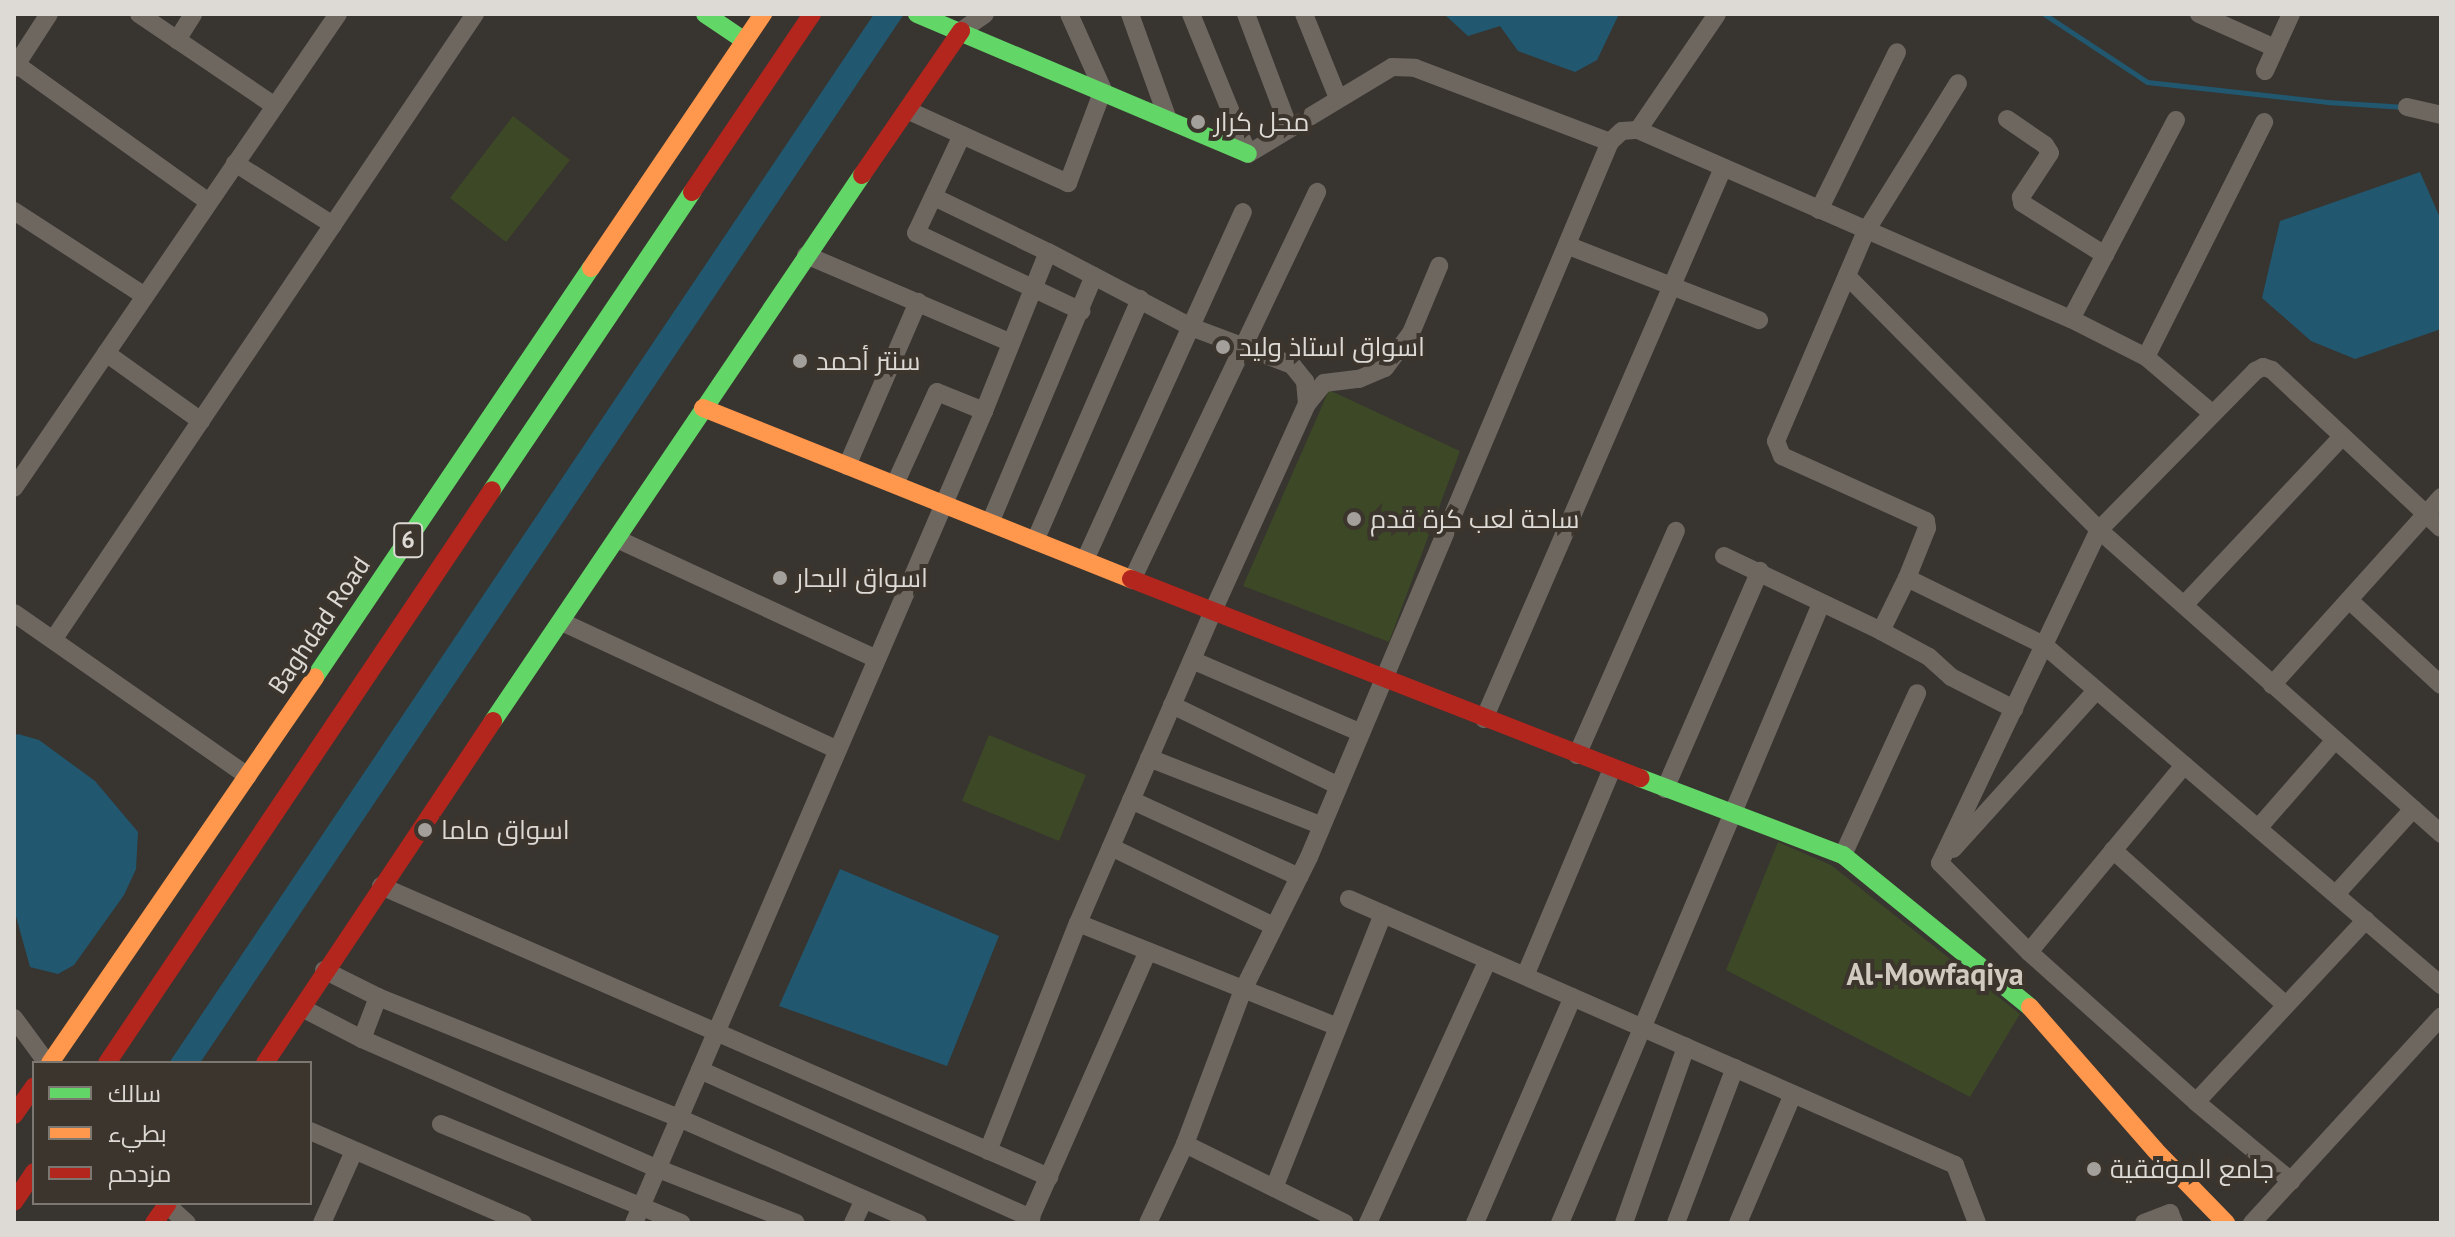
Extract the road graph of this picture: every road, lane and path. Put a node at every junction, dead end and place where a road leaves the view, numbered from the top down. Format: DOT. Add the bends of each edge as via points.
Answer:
graph roads {
  1 [pos="49,14"];
  2 [pos="139,14"];
  3 [pos="193,14"];
  4 [pos="338,14"];
  5 [pos="475,14"];
  6 [pos="705,14"];
  7 [pos="812,14"];
  8 [pos="917,14"];
  9 [pos="985,14"];
  10 [pos="1069,14"];
  11 [pos="1130,14"];
  12 [pos="1191,14"];
  13 [pos="1246,14"];
  14 [pos="1304,14"];
  15 [pos="1717,14"];
  16 [pos="2199,14"];
  17 [pos="2291,14"];
  18 [pos="759,16"];
  19 [pos="961,31"];
  20 [pos="177,40"];
  21 [pos="745,41"];
  22 [pos="2275,48"];
  23 [pos="1897,52"];
  24 [pos="15,66"];
  25 [pos="2265,71"];
  26 [pos="1958,83"];
  27 [pos="1103,90"];
  28 [pos="1338,98"];
  29 [pos="275,106"];
  30 [pos="2407,107"];
  31 [pos="907,110"];
  32 [pos="2441,115"];
  33 [pos="1167,117"];
  34 [pos="2007,119"];
  35 [pos="2176,120"];
  36 [pos="2264,122"];
  37 [pos="1289,128"];
  38 [pos="1638,130"];
  39 [pos="962,135"];
  40 [pos="1610,142"];
  41 [pos="1248,154"];
  42 [pos="235,163"];
  43 [pos="1723,168"];
  44 [pos="1317,192"];
  45 [pos="934,197"];
  46 [pos="209,202"];
  47 [pos="1819,210"];
  48 [pos="1243,212"];
  49 [pos="17,219"];
  50 [pos="333,225"];
  51 [pos="1866,231"];
  52 [pos="1569,246"];
  53 [pos="1048,252"];
  54 [pos="806,255"];
  55 [pos="2105,255"];
  56 [pos="1439,266"];
  57 [pos="1094,276"];
  58 [pos="1847,276"];
  59 [pos="1672,285"];
  60 [pos="1034,288"];
  61 [pos="145,296"];
  62 [pos="1140,299"];
  63 [pos="918,302"];
  64 [pos="1081,311"];
  65 [pos="2071,319"];
  66 [pos="1759,320"];
  67 [pos="1191,327"];
  68 [pos="1011,343"];
  69 [pos="1243,345"];
  70 [pos="106,353"];
  71 [pos="2146,357"];
  72 [pos="1307,404"];
  73 [pos="703,408"];
  74 [pos="984,411"];
  75 [pos="2213,414"];
  76 [pos="201,421"];
  77 [pos="2342,437"];
  78 [pos="847,466"];
  79 [pos="895,484"];
  80 [pos="14,488"];
  81 [pos="2441,497"];
  82 [pos="944,505"];
  83 [pos="2425,514"];
  84 [pos="990,523"];
  85 [pos="2441,528"];
  86 [pos="2099,530"];
  87 [pos="1676,531"];
  88 [pos="617,539"];
  89 [pos="1035,541"];
  90 [pos="1724,556"];
  91 [pos="1085,560"];
  92 [pos="1760,571"];
  93 [pos="1907,578"];
  94 [pos="1132,580"];
  95 [pos="2349,600"];
  96 [pos="1821,604"];
  97 [pos="2184,605"];
  98 [pos="1213,611"];
  99 [pos="14,613"];
  100 [pos="562,622"];
  101 [pos="1881,631"];
  102 [pos="53,640"];
  103 [pos="2044,645"];
  104 [pos="877,659"];
  105 [pos="1192,660"];
  106 [pos="1383,680"];
  107 [pos="2272,685"];
  108 [pos="2441,685"];
  109 [pos="2096,691"];
  110 [pos="1917,693"];
  111 [pos="1172,705"];
  112 [pos="2014,709"];
  113 [pos="1484,719"];
  114 [pos="1359,732"];
  115 [pos="2335,740"];
  116 [pos="838,750"];
  117 [pos="1577,755"];
  118 [pos="1149,758"];
  119 [pos="2184,765"];
  120 [pos="1612,769"];
  121 [pos="248,776"];
  122 [pos="1337,785"];
  123 [pos="1665,789"];
  124 [pos="1131,800"];
  125 [pos="2413,809"];
  126 [pos="1734,816"];
  127 [pos="1320,825"];
  128 [pos="2260,826"];
  129 [pos="2439,830"];
  130 [pos="1111,847"];
  131 [pos="2113,850"];
  132 [pos="1843,855"];
  133 [pos="1940,863"];
  134 [pos="1299,877"];
  135 [pos="381,886"];
  136 [pos="2336,894"];
  137 [pos="1349,899"];
  138 [pos="1383,914"];
  139 [pos="2366,920"];
  140 [pos="1078,923"];
  141 [pos="1274,926"];
  142 [pos="1148,951"];
  143 [pos="2029,952"];
  144 [pos="1488,960"];
  145 [pos="324,970"];
  146 [pos="1525,976"];
  147 [pos="2441,985"];
  148 [pos="1243,990"];
  149 [pos="378,997"];
  150 [pos="1573,997"];
  151 [pos="2286,1005"];
  152 [pos="302,1008"];
  153 [pos="2441,1017"];
  154 [pos="14,1018"];
  155 [pos="1336,1026"];
  156 [pos="1640,1027"];
  157 [pos="717,1032"];
  158 [pos="362,1039"];
  159 [pos="1686,1047"];
  160 [pos="47,1061"];
  161 [pos="50,1061"];
  162 [pos="108,1061"];
  163 [pos="266,1061"];
  164 [pos="1735,1068"];
  165 [pos="700,1070"];
  166 [pos="32,1089"];
  167 [pos="1793,1094"];
  168 [pos="2196,1102"];
  169 [pos="14,1115"];
  170 [pos="679,1118"];
  171 [pos="441,1124"];
  172 [pos="312,1132"];
  173 [pos="1185,1144"];
  174 [pos="354,1151"];
  175 [pos="988,1151"];
  176 [pos="656,1168"];
  177 [pos="32,1175"];
  178 [pos="1049,1177"];
  179 [pos="2291,1181"];
  180 [pos="1274,1188"];
  181 [pos="864,1199"];
  182 [pos="14,1202"];
  183 [pos="167,1205"];
  184 [pos="169,1205"];
  185 [pos="641,1205"];
  186 [pos="1030,1220"];
  187 [pos="154,1223"];
  188 [pos="187,1223"];
  189 [pos="322,1223"];
  190 [pos="523,1223"];
  191 [pos="634,1223"];
  192 [pos="681,1223"];
  193 [pos="796,1223"];
  194 [pos="853,1223"];
  195 [pos="918,1223"];
  196 [pos="1148,1223"];
  197 [pos="1345,1223"];
  198 [pos="1368,1223"];
  199 [pos="1475,1223"];
  200 [pos="1560,1223"];
  201 [pos="1624,1223"];
  202 [pos="1676,1223"];
  203 [pos="1738,1223"];
  204 [pos="1977,1223"];
  205 [pos="2144,1223"];
  206 [pos="2174,1223"];
  207 [pos="2226,1223"];
  208 [pos="2252,1223"];
  1 -- 24 [label="street"];
  2 -- 20 [label="street"];
  3 -- 20 [label="street"];
  4 -- 29 [label="street"];
  5 -- 50 [label="street"];
  6 -- 21 [label="main road"];
  7 -- 162 [label="main road, 6"];
  8 -- 19 [label="main road"];
  9 -- 19 [label="street"];
  10 -- 27 [label="street"];
  11 -- 33 [label="street"];
  12 -- 41 [label="street"];
  13 -- 37 [label="street"];
  14 -- 28 [label="street"];
  15 -- 38 [label="street"];
  16 -- 22 [label="street"];
  17 -- 22 [label="street"];
  18 -- 21 [label="main road, Baghdad Road / 6"];
  19 -- 27 [label="main road"];
  19 -- 31 [label="main road"];
  20 -- 29 [label="street"];
  21 -- 121 [label="main road, Baghdad Road / 6"];
  22 -- 25 [label="street"];
  23 -- 47 [label="street"];
  24 -- 46 [label="street"];
  26 -- 51 [label="street"];
  27 -- 33 [label="main road"];
  27 -- 39 [label="street" via="1068,183"];
  28 -- 37 [label="street"];
  28 -- 40 [label="street" via="1392,67 1415,68"];
  29 -- 42 [label="street"];
  30 -- 32 [label="street"];
  31 -- 39 [label="street"];
  31 -- 54 [label="main road"];
  33 -- 41 [label="main road"];
  34 -- 55 [label="street" via="2050,153 2022,203"];
  35 -- 55 [label="street"];
  36 -- 71 [label="street"];
  37 -- 41 [label="street"];
  38 -- 40 [label="street" via="1622,131"];
  38 -- 43 [label="street"];
  39 -- 45 [label="street"];
  40 -- 52 [label="street"];
  42 -- 46 [label="street"];
  42 -- 50 [label="street"];
  43 -- 47 [label="street"];
  43 -- 59 [label="street"];
  44 -- 69 [label="street"];
  45 -- 53 [label="street"];
  45 -- 60 [label="street" via="916,233"];
  46 -- 61 [label="street"];
  47 -- 51 [label="street"];
  48 -- 67 [label="street"];
  49 -- 61 [label="street"];
  50 -- 76 [label="street"];
  51 -- 58 [label="street"];
  51 -- 65 [label="street"];
  52 -- 59 [label="street"];
  52 -- 106 [label="street"];
  53 -- 57 [label="street"];
  53 -- 60 [label="street"];
  54 -- 63 [label="street"];
  54 -- 73 [label="main road"];
  55 -- 65 [label="street"];
  56 -- 72 [label="street" via="1411,333 1385,368 1359,379 1324,383"];
  57 -- 62 [label="street"];
  57 -- 64 [label="street"];
  58 -- 86 [label="street"];
  58 -- 93 [label="street" via="1776,441 1782,456 1926,521"];
  59 -- 66 [label="street"];
  59 -- 113 [label="street"];
  60 -- 64 [label="street"];
  60 -- 68 [label="street"];
  61 -- 70 [label="street"];
  62 -- 67 [label="street"];
  62 -- 89 [label="street"];
  63 -- 68 [label="street"];
  63 -- 78 [label="street"];
  64 -- 84 [label="street"];
  65 -- 71 [label="street"];
  67 -- 69 [label="street"];
  67 -- 91 [label="street"];
  68 -- 74 [label="street"];
  69 -- 72 [label="street" via="1292,365 1305,381"];
  69 -- 94 [label="street"];
  70 -- 76 [label="street"];
  70 -- 80 [label="street"];
  71 -- 75 [label="street"];
  72 -- 98 [label="street"];
  73 -- 78 [label="main road"];
  73 -- 88 [label="main road"];
  74 -- 79 [label="street" via="937,392"];
  74 -- 82 [label="street"];
  75 -- 77 [label="street" via="2263,367"];
  75 -- 86 [label="street"];
  76 -- 102 [label="street"];
  77 -- 83 [label="street"];
  77 -- 97 [label="street"];
  78 -- 79 [label="main road"];
  79 -- 82 [label="main road"];
  81 -- 83 [label="street"];
  82 -- 84 [label="main road"];
  82 -- 104 [label="street"];
  83 -- 85 [label="street"];
  83 -- 95 [label="street"];
  84 -- 89 [label="main road"];
  86 -- 97 [label="street"];
  86 -- 103 [label="street"];
  87 -- 117 [label="street"];
  88 -- 100 [label="main road"];
  88 -- 104 [label="street"];
  89 -- 91 [label="main road"];
  90 -- 92 [label="street"];
  91 -- 94 [label="main road"];
  92 -- 96 [label="street"];
  92 -- 123 [label="street"];
  93 -- 101 [label="street"];
  93 -- 103 [label="street"];
  94 -- 98 [label="main road"];
  95 -- 107 [label="street"];
  95 -- 108 [label="street"];
  96 -- 101 [label="street"];
  96 -- 126 [label="street"];
  97 -- 107 [label="street"];
  98 -- 105 [label="street"];
  98 -- 106 [label="main road"];
  99 -- 102 [label="street"];
  100 -- 116 [label="street"];
  100 -- 135 [label="main road"];
  101 -- 112 [label="street" via="1929,657 1951,677"];
  102 -- 121 [label="street"];
  103 -- 109 [label="street"];
  103 -- 112 [label="street"];
  104 -- 116 [label="street"];
  105 -- 111 [label="street"];
  105 -- 114 [label="street"];
  106 -- 113 [label="main road"];
  106 -- 114 [label="street"];
  107 -- 115 [label="street"];
  109 -- 119 [label="street"];
  109 -- 133 [label="street"];
  110 -- 132 [label="street"];
  111 -- 118 [label="street"];
  111 -- 122 [label="street"];
  112 -- 133 [label="street"];
  113 -- 117 [label="main road"];
  114 -- 122 [label="street"];
  115 -- 125 [label="street"];
  115 -- 128 [label="street"];
  116 -- 157 [label="street"];
  117 -- 120 [label="main road"];
  118 -- 124 [label="street"];
  118 -- 127 [label="street"];
  119 -- 128 [label="street"];
  119 -- 131 [label="street"];
  120 -- 123 [label="main road"];
  120 -- 146 [label="street"];
  121 -- 161 [label="main road, Baghdad Road / 6"];
  122 -- 127 [label="street"];
  123 -- 126 [label="main road"];
  124 -- 130 [label="street"];
  124 -- 134 [label="street"];
  125 -- 129 [label="street"];
  125 -- 136 [label="street"];
  126 -- 132 [label="main road"];
  126 -- 156 [label="street"];
  127 -- 134 [label="street"];
  128 -- 136 [label="street"];
  130 -- 140 [label="street"];
  130 -- 141 [label="street"];
  131 -- 143 [label="street"];
  131 -- 151 [label="street"];
  132 -- 207 [label="main road" via="2038,1014"];
  133 -- 143 [label="street"];
  134 -- 141 [label="street"];
  135 -- 145 [label="main road"];
  135 -- 157 [label="street"];
  136 -- 139 [label="street"];
  137 -- 138 [label="street"];
  138 -- 144 [label="street"];
  138 -- 155 [label="street"];
  139 -- 147 [label="street"];
  139 -- 151 [label="street"];
  140 -- 142 [label="street"];
  140 -- 175 [label="street"];
  141 -- 148 [label="street"];
  142 -- 148 [label="street"];
  142 -- 178 [label="street"];
  143 -- 168 [label="street"];
  144 -- 146 [label="street"];
  144 -- 198 [label="street"];
  145 -- 149 [label="street"];
  145 -- 152 [label="main road"];
  146 -- 150 [label="street"];
  148 -- 155 [label="street"];
  148 -- 173 [label="street"];
  149 -- 158 [label="street"];
  149 -- 170 [label="street"];
  150 -- 156 [label="street"];
  150 -- 199 [label="street"];
  151 -- 168 [label="street"];
  152 -- 158 [label="street"];
  152 -- 163 [label="main road"];
  153 -- 179 [label="street"];
  154 -- 160 [label="street"];
  155 -- 180 [label="street"];
  156 -- 159 [label="street"];
  156 -- 200 [label="street"];
  157 -- 165 [label="street"];
  157 -- 175 [label="street"];
  158 -- 176 [label="street"];
  159 -- 164 [label="street"];
  159 -- 201 [label="street"];
  164 -- 167 [label="street"];
  164 -- 202 [label="street"];
  165 -- 170 [label="street"];
  165 -- 186 [label="street"];
  166 -- 169 [label="main road"];
  167 -- 203 [label="street"];
  167 -- 204 [label="street" via="1955,1165"];
  168 -- 179 [label="street"];
  170 -- 176 [label="street"];
  170 -- 181 [label="street"];
  171 -- 185 [label="street"];
  172 -- 174 [label="street"];
  173 -- 180 [label="street"];
  173 -- 196 [label="street"];
  174 -- 189 [label="street"];
  174 -- 190 [label="street"];
  175 -- 178 [label="street"];
  176 -- 185 [label="street"];
  176 -- 193 [label="street"];
  177 -- 182 [label="main road"];
  178 -- 186 [label="street"];
  179 -- 208 [label="street"];
  180 -- 197 [label="street"];
  181 -- 194 [label="street"];
  181 -- 195 [label="street"];
  183 -- 187 [label="main road"];
  184 -- 188 [label="street"];
  185 -- 191 [label="street"];
  185 -- 192 [label="street"];
  205 -- 206 [label="street" via="2170,1213"];
}
